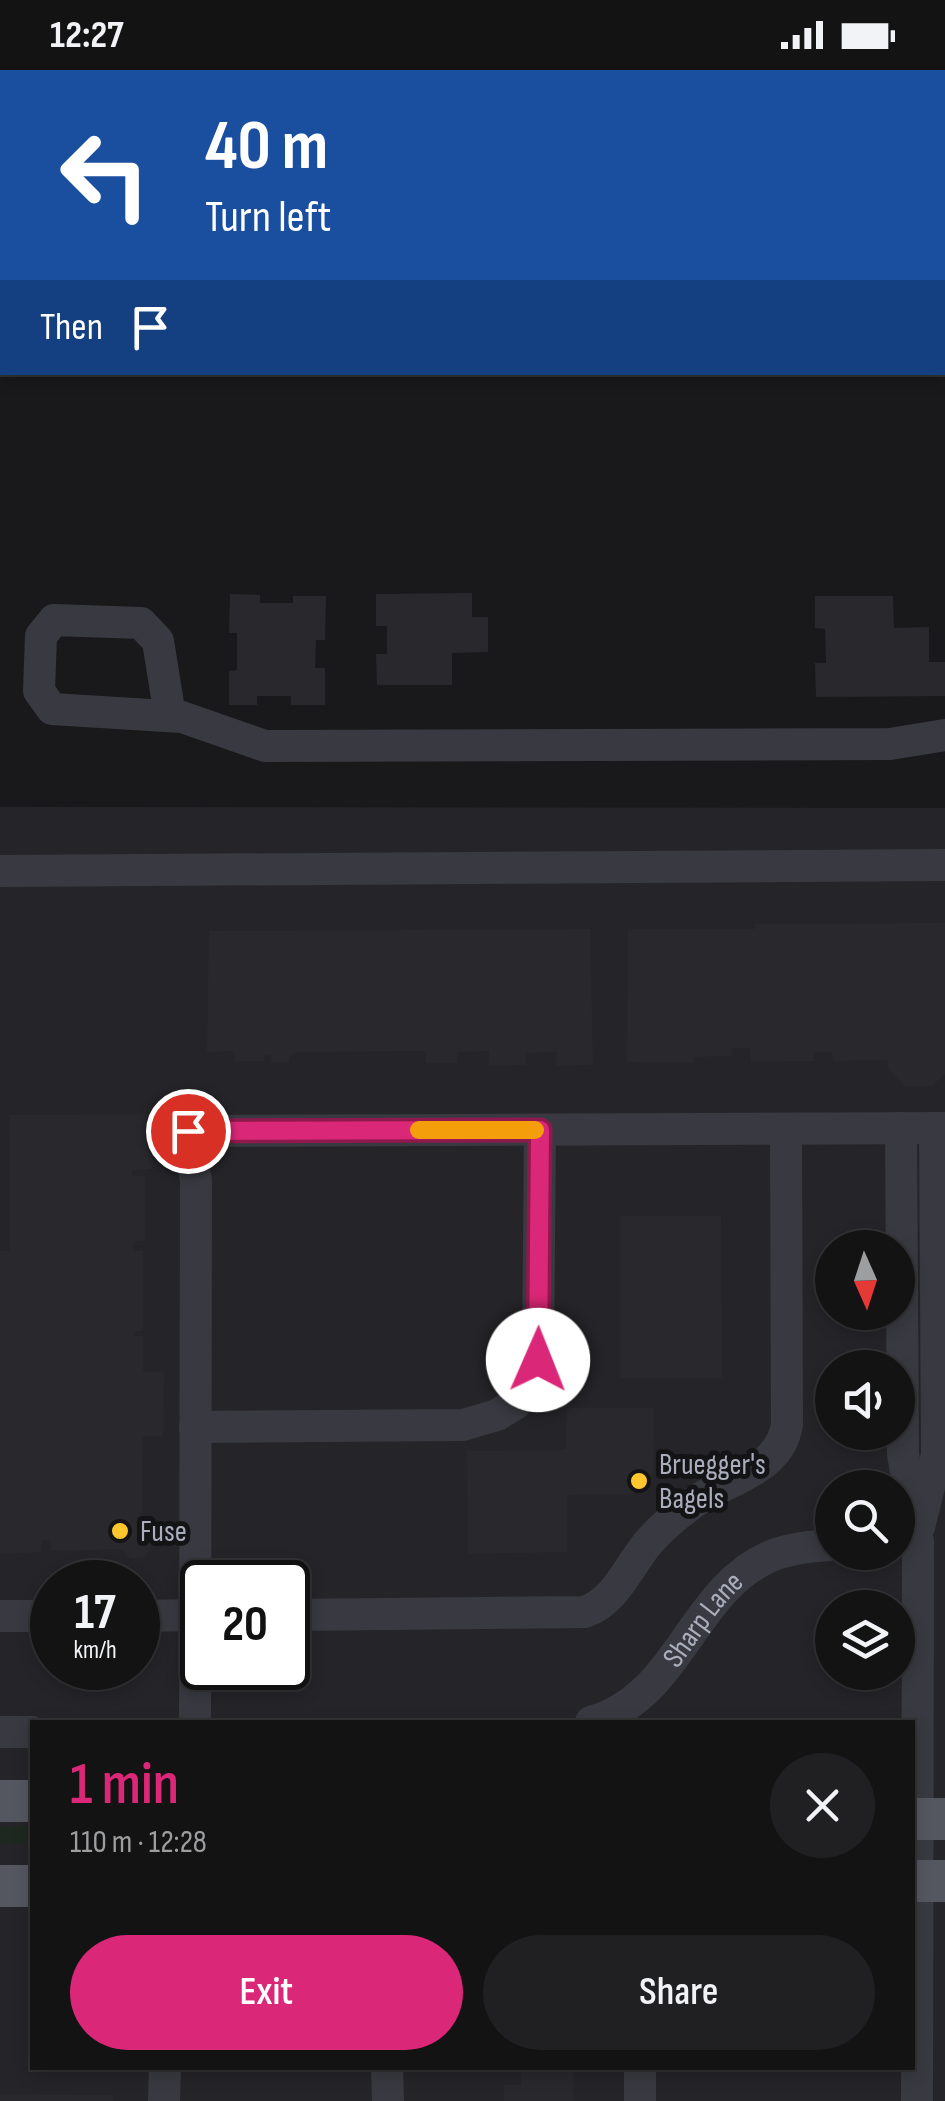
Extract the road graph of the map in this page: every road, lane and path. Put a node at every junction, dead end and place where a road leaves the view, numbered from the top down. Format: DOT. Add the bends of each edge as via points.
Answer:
graph roads {
  1 [pos="170,716"];
  2 [pos="945,735"];
  3 [pos="945,865"];
  4 [pos="0,871"];
  5 [pos="786,1128"];
  6 [pos="901,1128"];
  7 [pos="940,1128"];
  8 [pos="540,1130"];
  9 [pos="196,1427"];
  10 [pos="920,1542"];
  11 [pos="815,1547"];
  12 [pos="198,1560"];
  13 [pos="310,1615"];
  14 [pos="0,1616"];
  15 [pos="30,1616"];
  16 [pos="196,1690"];
  17 [pos="195,1720"];
  18 [pos="597,1720"];
  19 [pos="0,1732"];
  20 [pos="30,1732"];
  21 [pos="0,1800"];
  22 [pos="30,1801"];
  23 [pos="925,1819"];
  24 [pos="925,1881"];
  25 [pos="0,1886"];
  26 [pos="30,1886"];
  27 [pos="165,2070"];
  28 [pos="387,2070"];
  29 [pos="640,2070"];
  30 [pos="164,2101"];
  31 [pos="388,2101"];
  32 [pos="640,2101"];
  33 [pos="917,2101"];
  1 -- 2 [label="street" via="265,746 890,744"];
  3 -- 4 [label="street"];
  5 -- 6 [label="street"];
  5 -- 8 [label="street"];
  5 -- 13 [label="street" via="787,1424 774,1456 693,1502 662,1528 608,1598 586,1612"];
  6 -- 7 [label="street"];
  6 -- 10 [label="street" via="903,1454"];
  7 -- 10 [label="street" via="937,1455"];
  8 -- 9 [label="street" via="538,1360 515,1404 488,1419 441,1427"];
  8 -- 9 [label="street" via="188,1131 196,1181"];
  9 -- 12 [label="street"];
  10 -- 23 [label="street"];
  11 -- 18 [label="street, Sharp Lane" via="778,1553 751,1567 711,1602 650,1688"];
  14 -- 15 [label="street"];
  16 -- 17 [label="street"];
  19 -- 20 [label="street"];
  21 -- 22 [label="main road"];
  23 -- 24 [label="street"];
  24 -- 33 [label="street"];
  25 -- 26 [label="main road"];
  27 -- 30 [label="street"];
  28 -- 31 [label="street"];
  29 -- 32 [label="street"];
}
